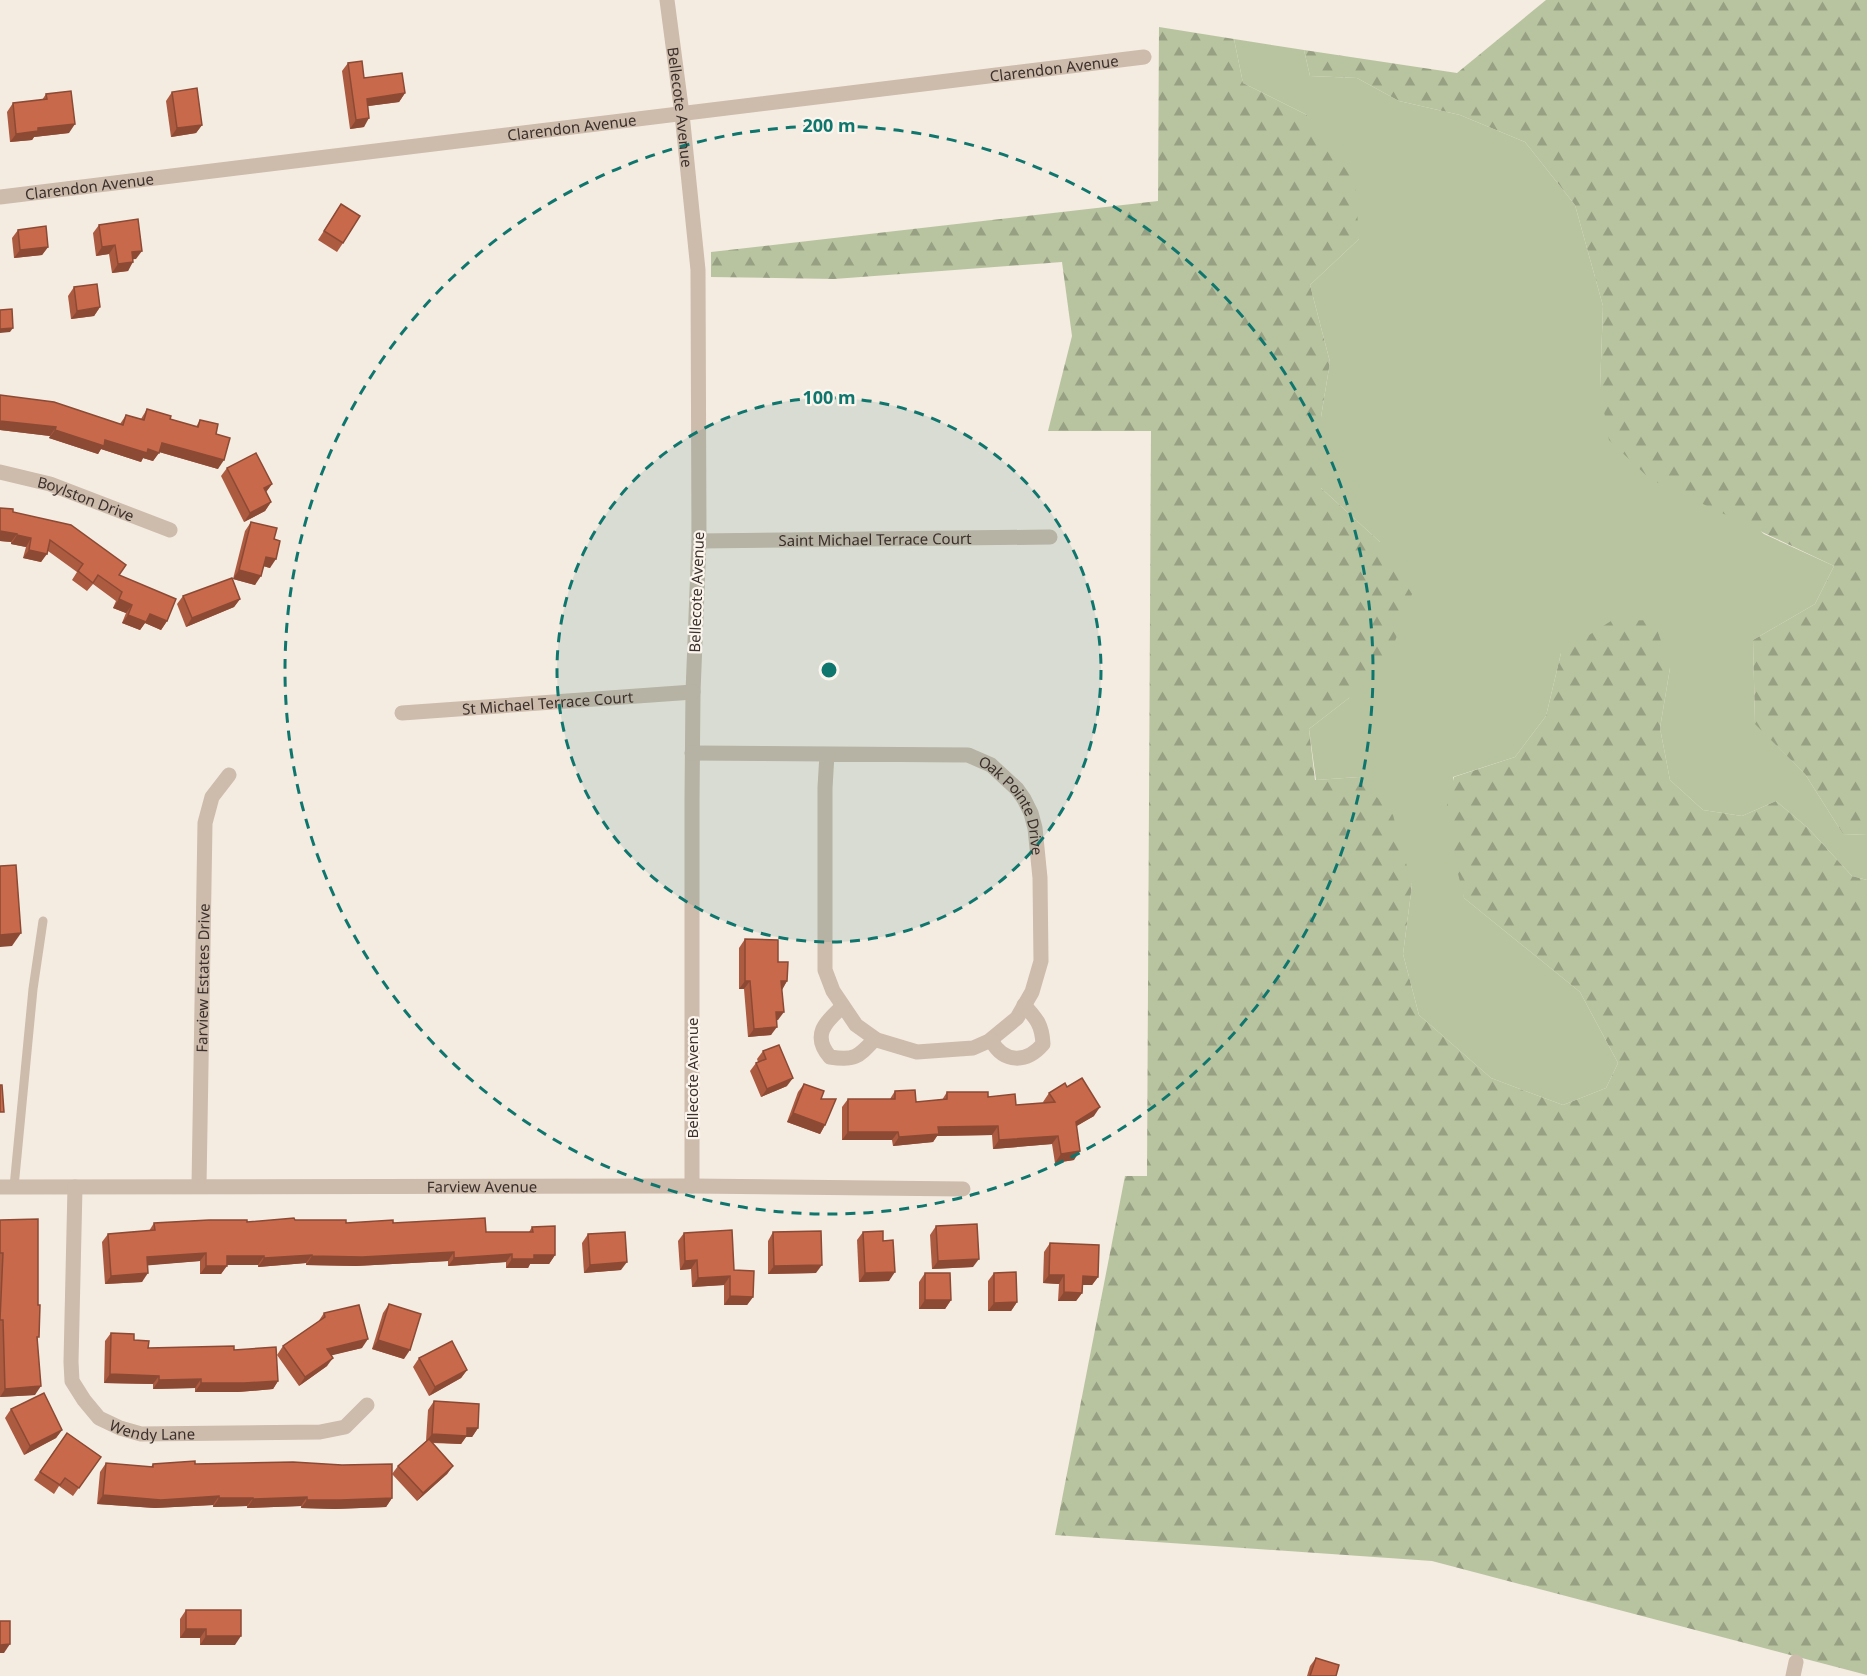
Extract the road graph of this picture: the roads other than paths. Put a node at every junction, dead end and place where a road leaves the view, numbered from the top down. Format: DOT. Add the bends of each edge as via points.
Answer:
graph roads {
  1 [pos="667,0"];
  2 [pos="1144,57"];
  3 [pos="682,114"];
  4 [pos="0,197"];
  5 [pos="0,472"];
  6 [pos="170,530"];
  7 [pos="1050,537"];
  8 [pos="699,541"];
  9 [pos="693,692"];
  10 [pos="402,713"];
  11 [pos="692,753"];
  12 [pos="826,754"];
  13 [pos="229,775"];
  14 [pos="43,921"];
  15 [pos="1024,1005"];
  16 [pos="842,1007"];
  17 [pos="875,1039"];
  18 [pos="991,1040"];
  19 [pos="199,1186"];
  20 [pos="692,1186"];
  21 [pos="7,1187"];
  22 [pos="75,1187"];
  23 [pos="963,1189"];
  24 [pos="367,1406"];
  1 -- 3 [label="street, Bellecote Avenue"];
  2 -- 3 [label="street, Clarendon Avenue"];
  3 -- 4 [label="street, Clarendon Avenue"];
  3 -- 8 [label="street, Bellecote Avenue" via="698,270"];
  5 -- 6 [label="street, Boylston Drive" via="50,484"];
  7 -- 8 [label="street, Saint Michael Terrace Court"];
  8 -- 9 [label="street, Bellecote Avenue"];
  9 -- 10 [label="street, St Michael Terrace Court"];
  9 -- 11 [label="street, Bellecote Avenue"];
  11 -- 12 [label="street, Oak Pointe Drive"];
  11 -- 20 [label="street, Bellecote Avenue"];
  12 -- 15 [label="street, Oak Pointe Drive" via="968,755 991,765 1017,789 1035,828 1040,878 1041,961"];
  12 -- 16 [label="street, Oak Pointe Drive" via="825,970"];
  13 -- 19 [label="street, Farview Estates Drive" via="212,796 205,823"];
  14 -- 21 [label="lane"];
  15 -- 18 [label="street, Oak Pointe Drive" via="1017,1018"];
  15 -- 18 [label="street" via="1042,1029 1043,1044 1035,1054 1020,1059 1004,1054"];
  16 -- 17 [label="street, Oak Pointe Drive" via="856,1026"];
  16 -- 17 [label="street" via="827,1020 820,1034 822,1048 830,1057 849,1060"];
  17 -- 18 [label="street, Oak Pointe Drive" via="917,1052 973,1048"];
  19 -- 20 [label="street, Farview Avenue"];
  19 -- 22 [label="street, Farview Avenue"];
  20 -- 23 [label="street, Farview Avenue"];
  21 -- 22 [label="street, Farview Avenue"];
  22 -- 24 [label="street, Wendy Lane" via="72,1381 99,1418 141,1434 320,1432 345,1427"];
}
